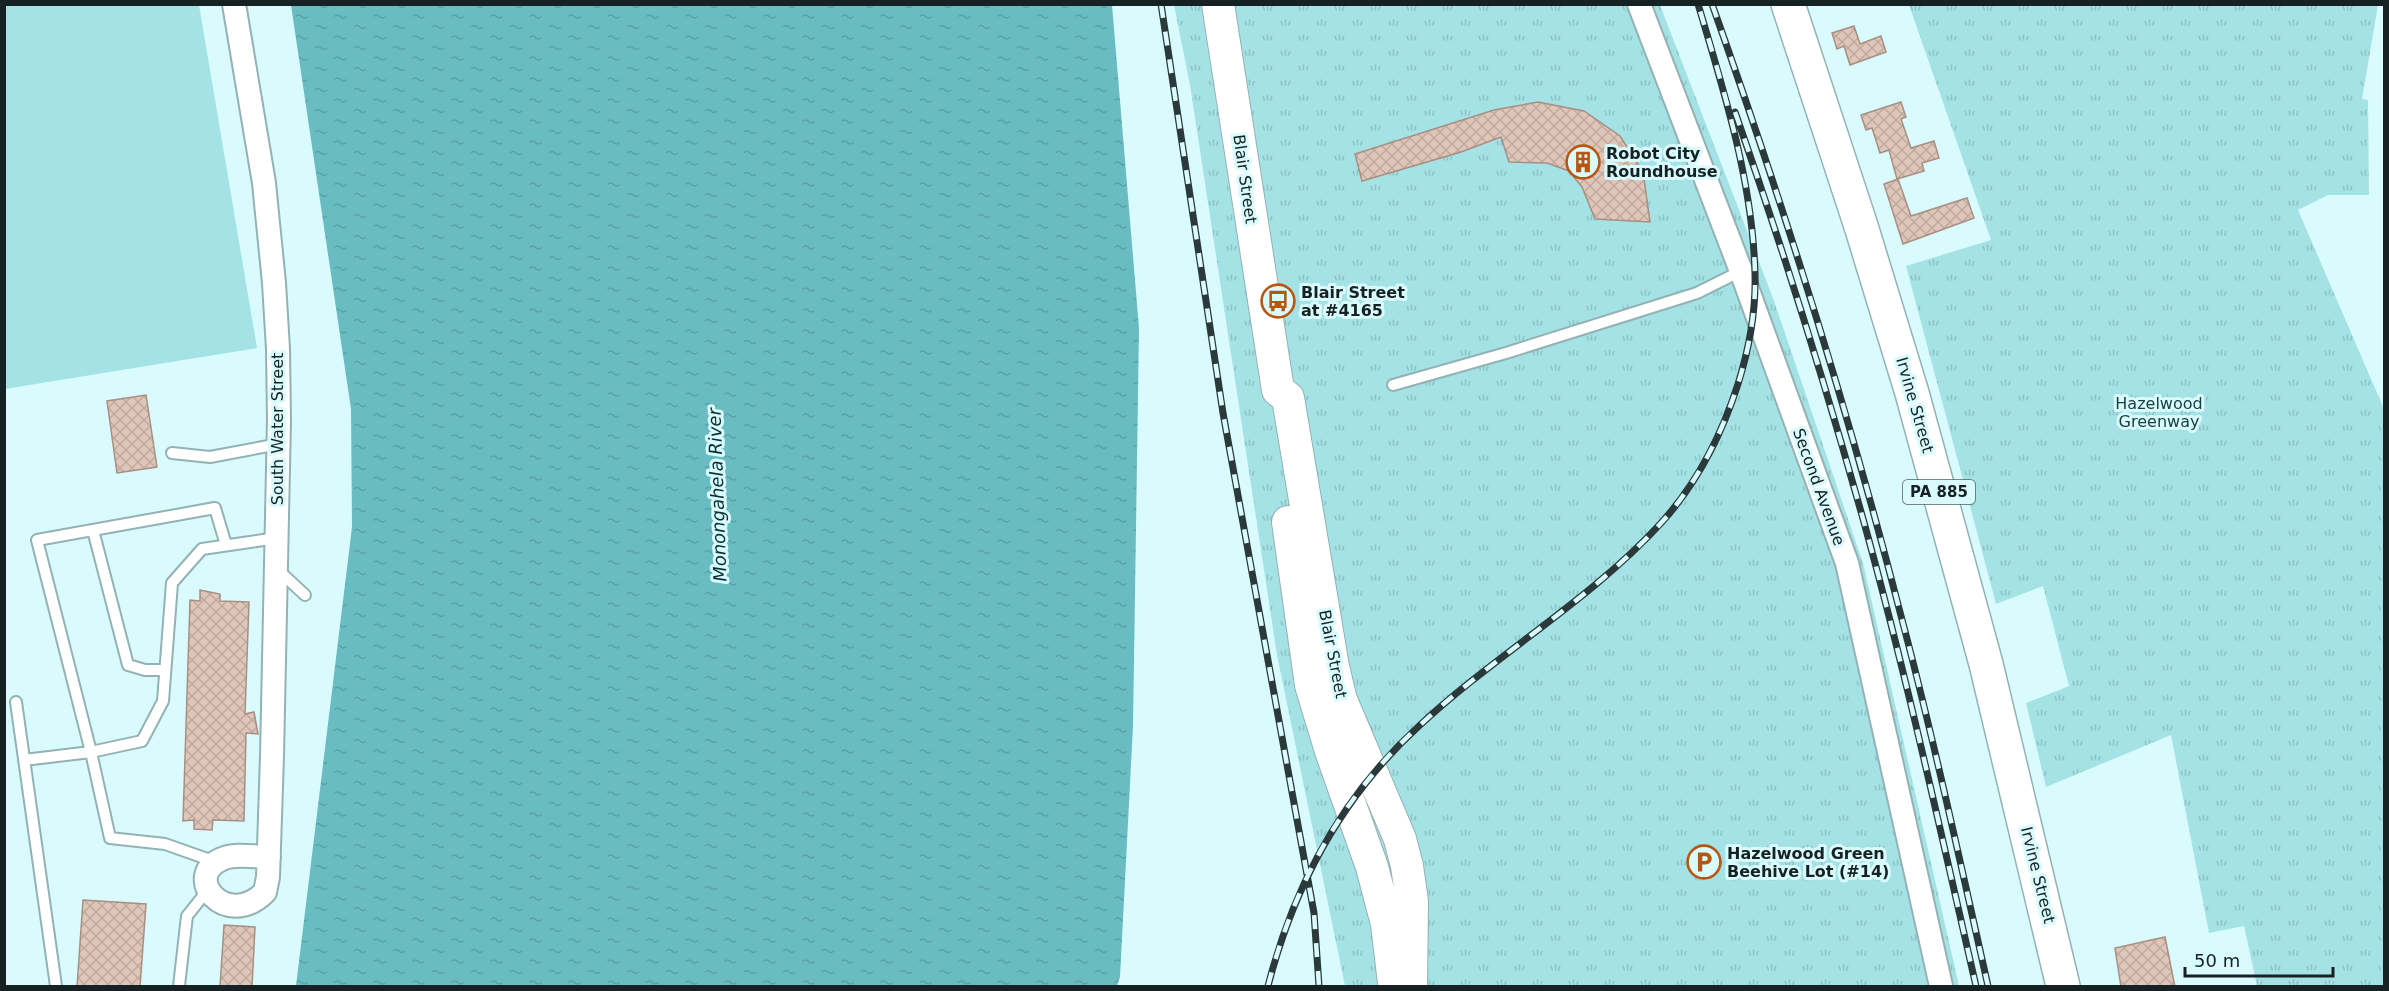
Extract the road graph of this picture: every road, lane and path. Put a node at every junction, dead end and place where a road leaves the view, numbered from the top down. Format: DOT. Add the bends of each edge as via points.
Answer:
graph roads {
  1 [pos="234,4"];
  2 [pos="1218,4"];
  3 [pos="1639,4"];
  4 [pos="1788,4"];
  5 [pos="1741,271"];
  6 [pos="1393,385"];
  7 [pos="1278,390"];
  8 [pos="279,444"];
  9 [pos="172,453"];
  10 [pos="93,530"];
  11 [pos="277,538"];
  12 [pos="226,545"];
  13 [pos="276,568"];
  14 [pos="305,595"];
  15 [pos="165,670"];
  16 [pos="16,702"];
  17 [pos="91,752"];
  18 [pos="24,760"];
  19 [pos="269,857"];
  20 [pos="217,862"];
  21 [pos="207,891"];
  22 [pos="56,987"];
  23 [pos="179,987"];
  24 [pos="1394,987"];
  25 [pos="1412,987"];
  26 [pos="1941,987"];
  27 [pos="2063,987"];
  1 -- 8 [label="street, South Water Street" via="270,232"];
  2 -- 7 [label="street, Blair Street"];
  3 -- 5 [label="street, Second Avenue"];
  4 -- 27 [label="main road, Irvine Street / PA 885" via="1912,393 1986,664"];
  5 -- 6 [label="lane" via="1697,293"];
  5 -- 26 [label="street, Second Avenue" via="1848,563"];
  7 -- 24 [label="street, Blair Street" via="1270,400 1311,685 1388,924"];
  7 -- 25 [label="street, Blair Street" via="1288,398 1341,700 1400,838 1407,866 1412,901"];
  8 -- 9 [label="lane" via="210,458"];
  8 -- 11 [label="street, South Water Street"];
  10 -- 12 [label="lane" via="215,508"];
  10 -- 15 [label="lane" via="128,664 145,670"];
  10 -- 17 [label="lane" via="37,540"];
  11 -- 12 [label="lane"];
  11 -- 13 [label="street, South Water Street"];
  12 -- 15 [label="lane" via="202,549 172,583"];
  13 -- 14 [label="lane"];
  13 -- 19 [label="street, South Water Street"];
  15 -- 17 [label="lane" via="163,701 142,741"];
  16 -- 18 [label="lane"];
  17 -- 18 [label="lane"];
  17 -- 20 [label="lane" via="110,838 165,844"];
  18 -- 22 [label="lane"];
  19 -- 20 [label="street" via="232,856"];
  19 -- 21 [label="street, South Water Street" via="267,886 258,899 248,904 231,904 213,898"];
  20 -- 21 [label="street" via="208,874"];
  21 -- 23 [label="lane" via="187,916"];
}
